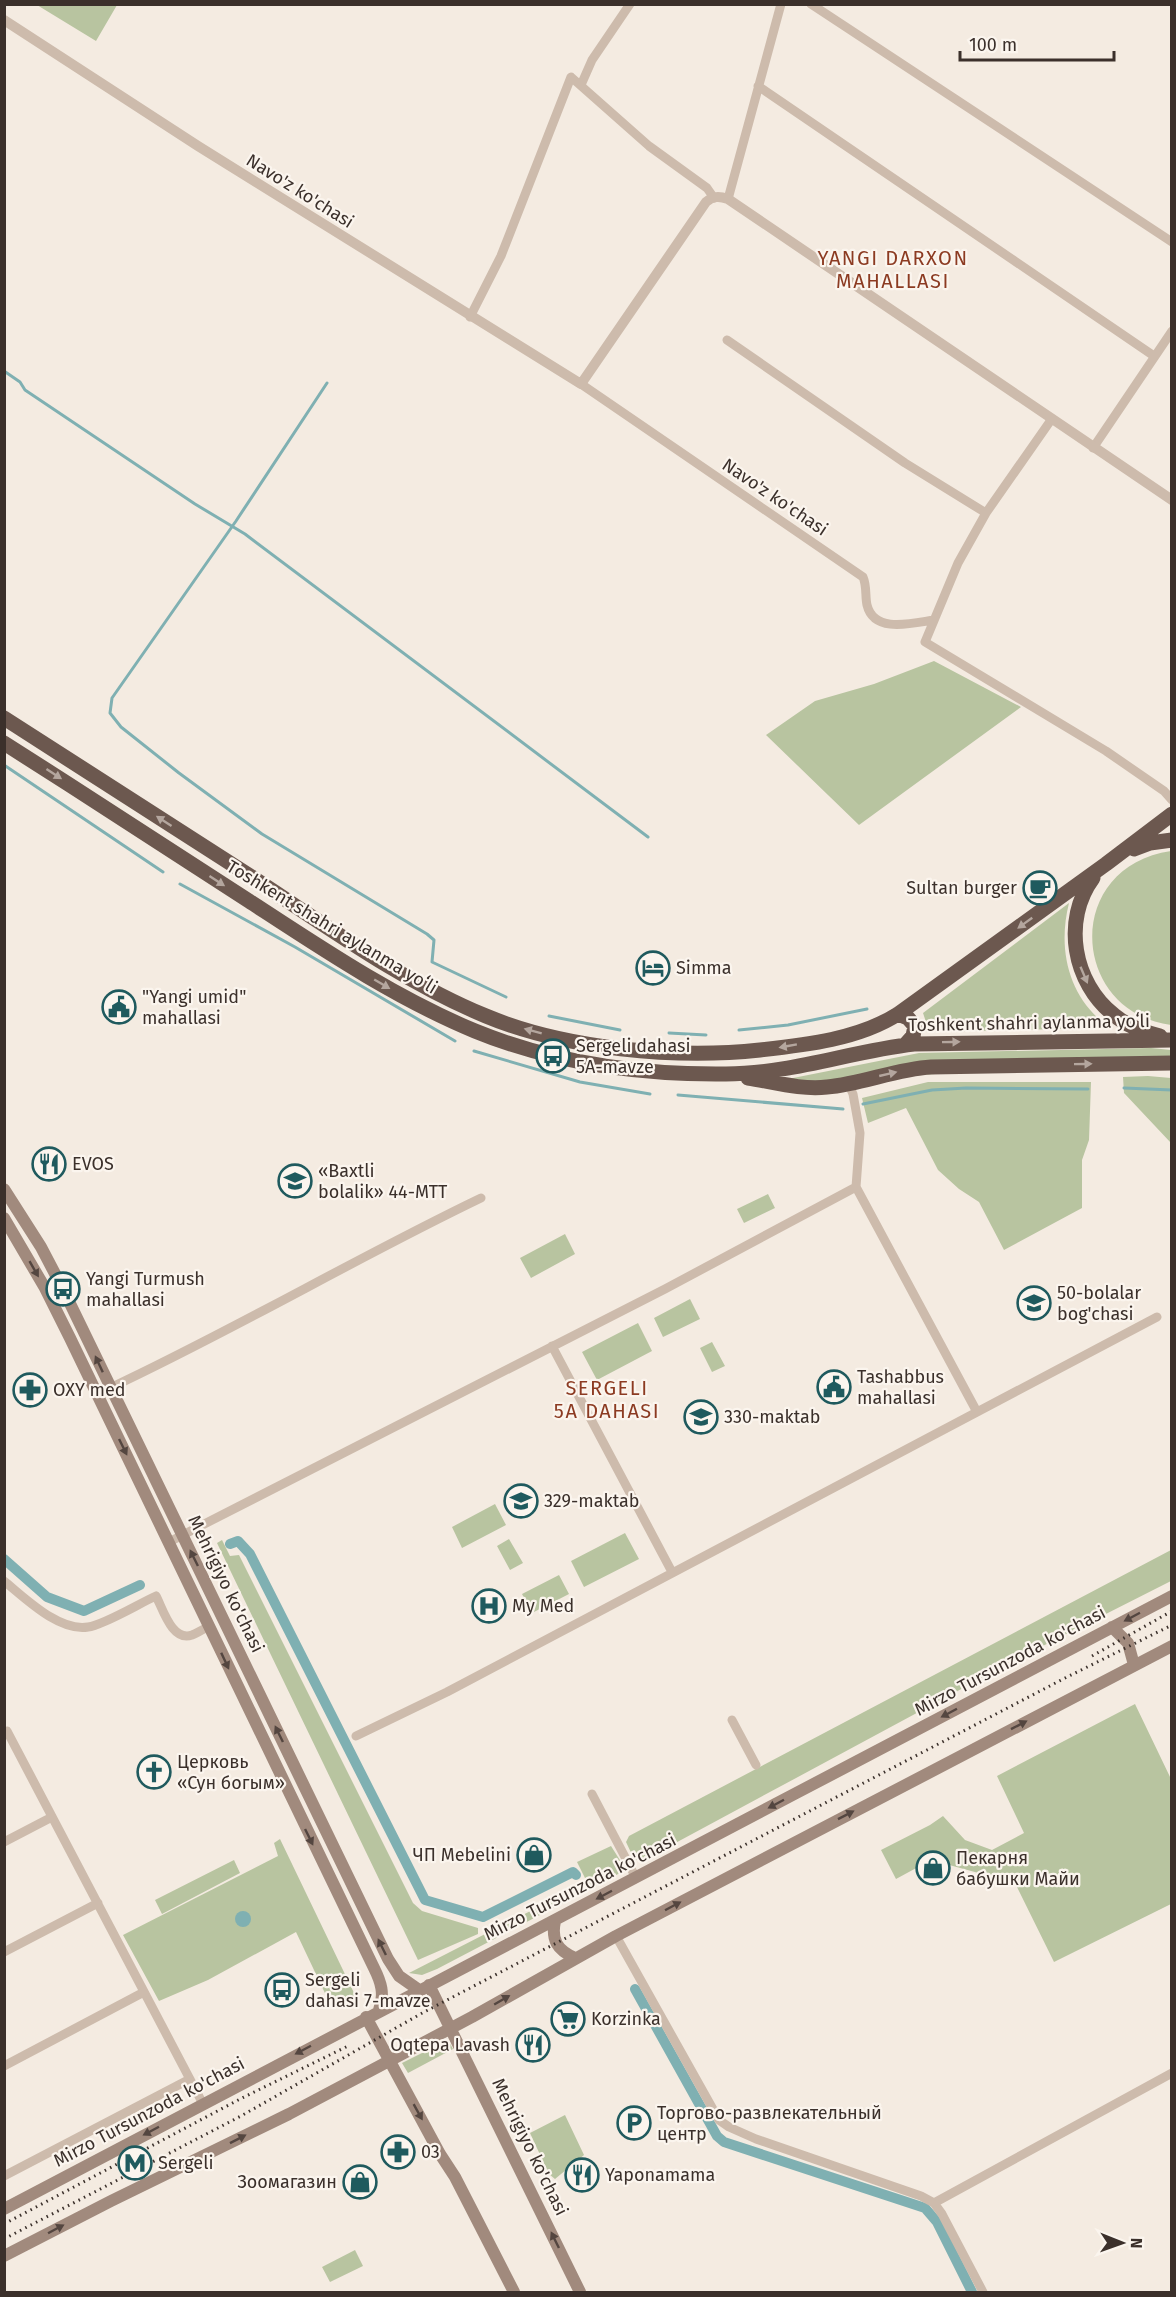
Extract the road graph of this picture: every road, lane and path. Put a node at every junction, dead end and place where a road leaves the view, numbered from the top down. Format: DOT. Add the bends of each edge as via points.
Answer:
graph roads {
  1 [pos="630,4"];
  2 [pos="781,4"];
  3 [pos="811,4"];
  4 [pos="4,20"];
  5 [pos="581,85"];
  6 [pos="758,86"];
  7 [pos="714,198"];
  8 [pos="728,199"];
  9 [pos="1172,242"];
  10 [pos="470,317"];
  11 [pos="1172,331"];
  12 [pos="727,340"];
  13 [pos="1154,356"];
  14 [pos="581,384"];
  15 [pos="1051,420"];
  16 [pos="1093,448"];
  17 [pos="1172,500"];
  18 [pos="986,513"];
  19 [pos="934,620"];
  20 [pos="4,718"];
  21 [pos="4,742"];
  22 [pos="1172,800"];
  23 [pos="1172,814"];
  24 [pos="1172,840"];
  25 [pos="198,842"];
  26 [pos="185,860"];
  27 [pos="1106,864"];
  28 [pos="304,911"];
  29 [pos="292,929"];
  30 [pos="898,1014"];
  31 [pos="1172,1040"];
  32 [pos="905,1045"];
  33 [pos="1172,1063"];
  34 [pos="728,1074"];
  35 [pos="848,1083"];
  36 [pos="856,1187"];
  37 [pos="4,1189"];
  38 [pos="481,1198"];
  39 [pos="4,1218"];
  40 [pos="1157,1317"];
  41 [pos="552,1346"];
  42 [pos="110,1388"];
  43 [pos="976,1412"];
  44 [pos="183,1535"];
  45 [pos="169,1542"];
  46 [pos="672,1572"];
  47 [pos="4,1581"];
  48 [pos="1172,1596"];
  49 [pos="209,1627"];
  50 [pos="1112,1628"];
  51 [pos="1172,1646"];
  52 [pos="1134,1665"];
  53 [pos="732,1720"];
  54 [pos="4,1732"];
  55 [pos="356,1736"];
  56 [pos="756,1765"];
  57 [pos="592,1794"];
  58 [pos="52,1817"];
  59 [pos="4,1842"];
  60 [pos="636,1878"];
  61 [pos="98,1903"];
  62 [pos="555,1921"];
  63 [pos="616,1936"];
  64 [pos="4,1952"];
  65 [pos="575,1958"];
  66 [pos="424,1987"];
  67 [pos="144,1992"];
  68 [pos="379,2010"];
  69 [pos="366,2017"];
  70 [pos="451,2028"];
  71 [pos="390,2061"];
  72 [pos="4,2066"];
  73 [pos="1172,2073"];
  74 [pos="190,2079"];
  75 [pos="203,2104"];
  76 [pos="4,2176"];
  77 [pos="934,2204"];
  78 [pos="4,2210"];
  79 [pos="4,2256"];
  80 [pos="514,2292"];
  81 [pos="580,2292"];
  82 [pos="983,2292"];
  1 -- 5 [label="street" via="592,60"];
  2 -- 6 [label="street"];
  3 -- 9 [label="street"];
  4 -- 10 [label="street, Navo'z ko'chasi"];
  5 -- 7 [label="street" via="649,146 707,188"];
  5 -- 10 [label="street" via="571,77 501,256"];
  6 -- 8 [label="street"];
  6 -- 13 [label="street"];
  7 -- 8 [label="street"];
  7 -- 14 [label="street" via="706,202"];
  8 -- 15 [label="street"];
  10 -- 14 [label="street, Navo'z ko'chasi"];
  11 -- 13 [label="street"];
  12 -- 18 [label="street" via="905,463"];
  13 -- 16 [label="street"];
  14 -- 19 [label="street, Navo'z ko'chasi" via="863,578 872,617 895,625"];
  15 -- 16 [label="street"];
  15 -- 18 [label="street"];
  16 -- 17 [label="street"];
  18 -- 19 [label="street" via="958,563"];
  19 -- 22 [label="street" via="925,642 1106,751"];
  25 -- 20 [label="highway, Toshkent shahri aylanma yoʻli, one-way"];
  21 -- 26 [label="highway, Toshkent shahri aylanma yoʻli, one-way"];
  23 -- 27 [label="highway, Toshkent shahri aylanma yoʻli"];
  24 -- 27 [label="highway, Toshkent shahri aylanma yoʻli" via="1145,845"];
  25 -- 26 [label="highway" via="198,855"];
  25 -- 28 [label="highway, Toshkent shahri aylanma yoʻli"];
  26 -- 29 [label="highway, Toshkent shahri aylanma yoʻli, one-way"];
  27 -- 30 [label="highway, Toshkent shahri aylanma yoʻli, one-way"];
  27 -- 31 [label="highway, Toshkent shahri aylanma yoʻli, one-way" via="1089,883 1078,909 1075,937 1082,971 1095,996 1115,1016 1140,1030"];
  28 -- 29 [label="highway" via="293,916"];
  30 -- 28 [label="highway, Toshkent shahri aylanma yoʻli, one-way" via="860,1032 773,1049 693,1052 556,1038 457,1003"];
  29 -- 34 [label="highway, Toshkent shahri aylanma yoʻli, one-way" via="416,1003 518,1046 595,1064"];
  30 -- 32 [label="highway" via="915,1026"];
  32 -- 31 [label="highway, Toshkent shahri aylanma yoʻli, one-way"];
  32 -- 34 [label="highway, Toshkent shahri aylanma yoʻli" via="801,1066"];
  35 -- 33 [label="highway, one-way" via="917,1068"];
  34 -- 35 [label="highway" via="807,1088"];
  35 -- 36 [label="street" via="860,1132"];
  36 -- 41 [label="street"];
  36 -- 43 [label="street"];
  42 -- 37 [label="main road, Mehrigiyo ko'chasi, one-way" via="54,1273"];
  38 -- 42 [label="street"];
  39 -- 45 [label="main road, Mehrigiyo ko'chasi, one-way" via="45,1288"];
  40 -- 43 [label="street"];
  41 -- 44 [label="street"];
  41 -- 46 [label="street"];
  42 -- 44 [label="main road, Mehrigiyo ko'chasi"];
  43 -- 46 [label="street"];
  44 -- 45 [label="street"];
  66 -- 44 [label="main road, Mehrigiyo ko'chasi, one-way" via="399,1976 388,1959"];
  45 -- 49 [label="main road, Mehrigiyo ko'chasi"];
  46 -- 55 [label="street"];
  47 -- 49 [label="street" via="46,1614 71,1627 91,1627 156,1596 174,1631 190,1636"];
  48 -- 50 [label="main road, Mirzo Tursunzoda ko'chasi, one-way"];
  49 -- 68 [label="main road, Mehrigiyo ko'chasi, one-way" via="378,1977 382,1992"];
  50 -- 52 [label="main road" via="1128,1643"];
  50 -- 60 [label="main road, Mirzo Tursunzoda ko'chasi, one-way"];
  51 -- 52 [label="main road"];
  63 -- 52 [label="main road, one-way"];
  53 -- 56 [label="street"];
  54 -- 58 [label="street" via="7,1731"];
  57 -- 60 [label="street"];
  58 -- 59 [label="street"];
  58 -- 61 [label="street"];
  60 -- 62 [label="main road, Mirzo Tursunzoda ko'chasi, one-way"];
  61 -- 64 [label="street"];
  61 -- 67 [label="street"];
  62 -- 65 [label="main road" via="555,1942"];
  62 -- 66 [label="main road, Mirzo Tursunzoda ko'chasi"];
  63 -- 65 [label="main road"];
  63 -- 77 [label="street" via="714,2113 724,2124"];
  70 -- 65 [label="main road, one-way"];
  66 -- 68 [label="main road, Mirzo Tursunzoda ko'chasi"];
  66 -- 70 [label="main road, Mehrigiyo ko'chasi"];
  67 -- 72 [label="street"];
  67 -- 74 [label="street"];
  68 -- 69 [label="main road, Mirzo Tursunzoda ko'chasi"];
  69 -- 71 [label="main road"];
  69 -- 75 [label="main road, Mirzo Tursunzoda ko'chasi, one-way"];
  70 -- 71 [label="main road"];
  81 -- 70 [label="main road, Mehrigiyo ko'chasi, one-way"];
  79 -- 71 [label="main road, one-way"];
  71 -- 80 [label="main road, one-way"];
  73 -- 77 [label="street"];
  74 -- 75 [label="street"];
  74 -- 76 [label="street"];
  75 -- 78 [label="main road, Mirzo Tursunzoda ko'chasi, one-way"];
  77 -- 82 [label="street"];
}
